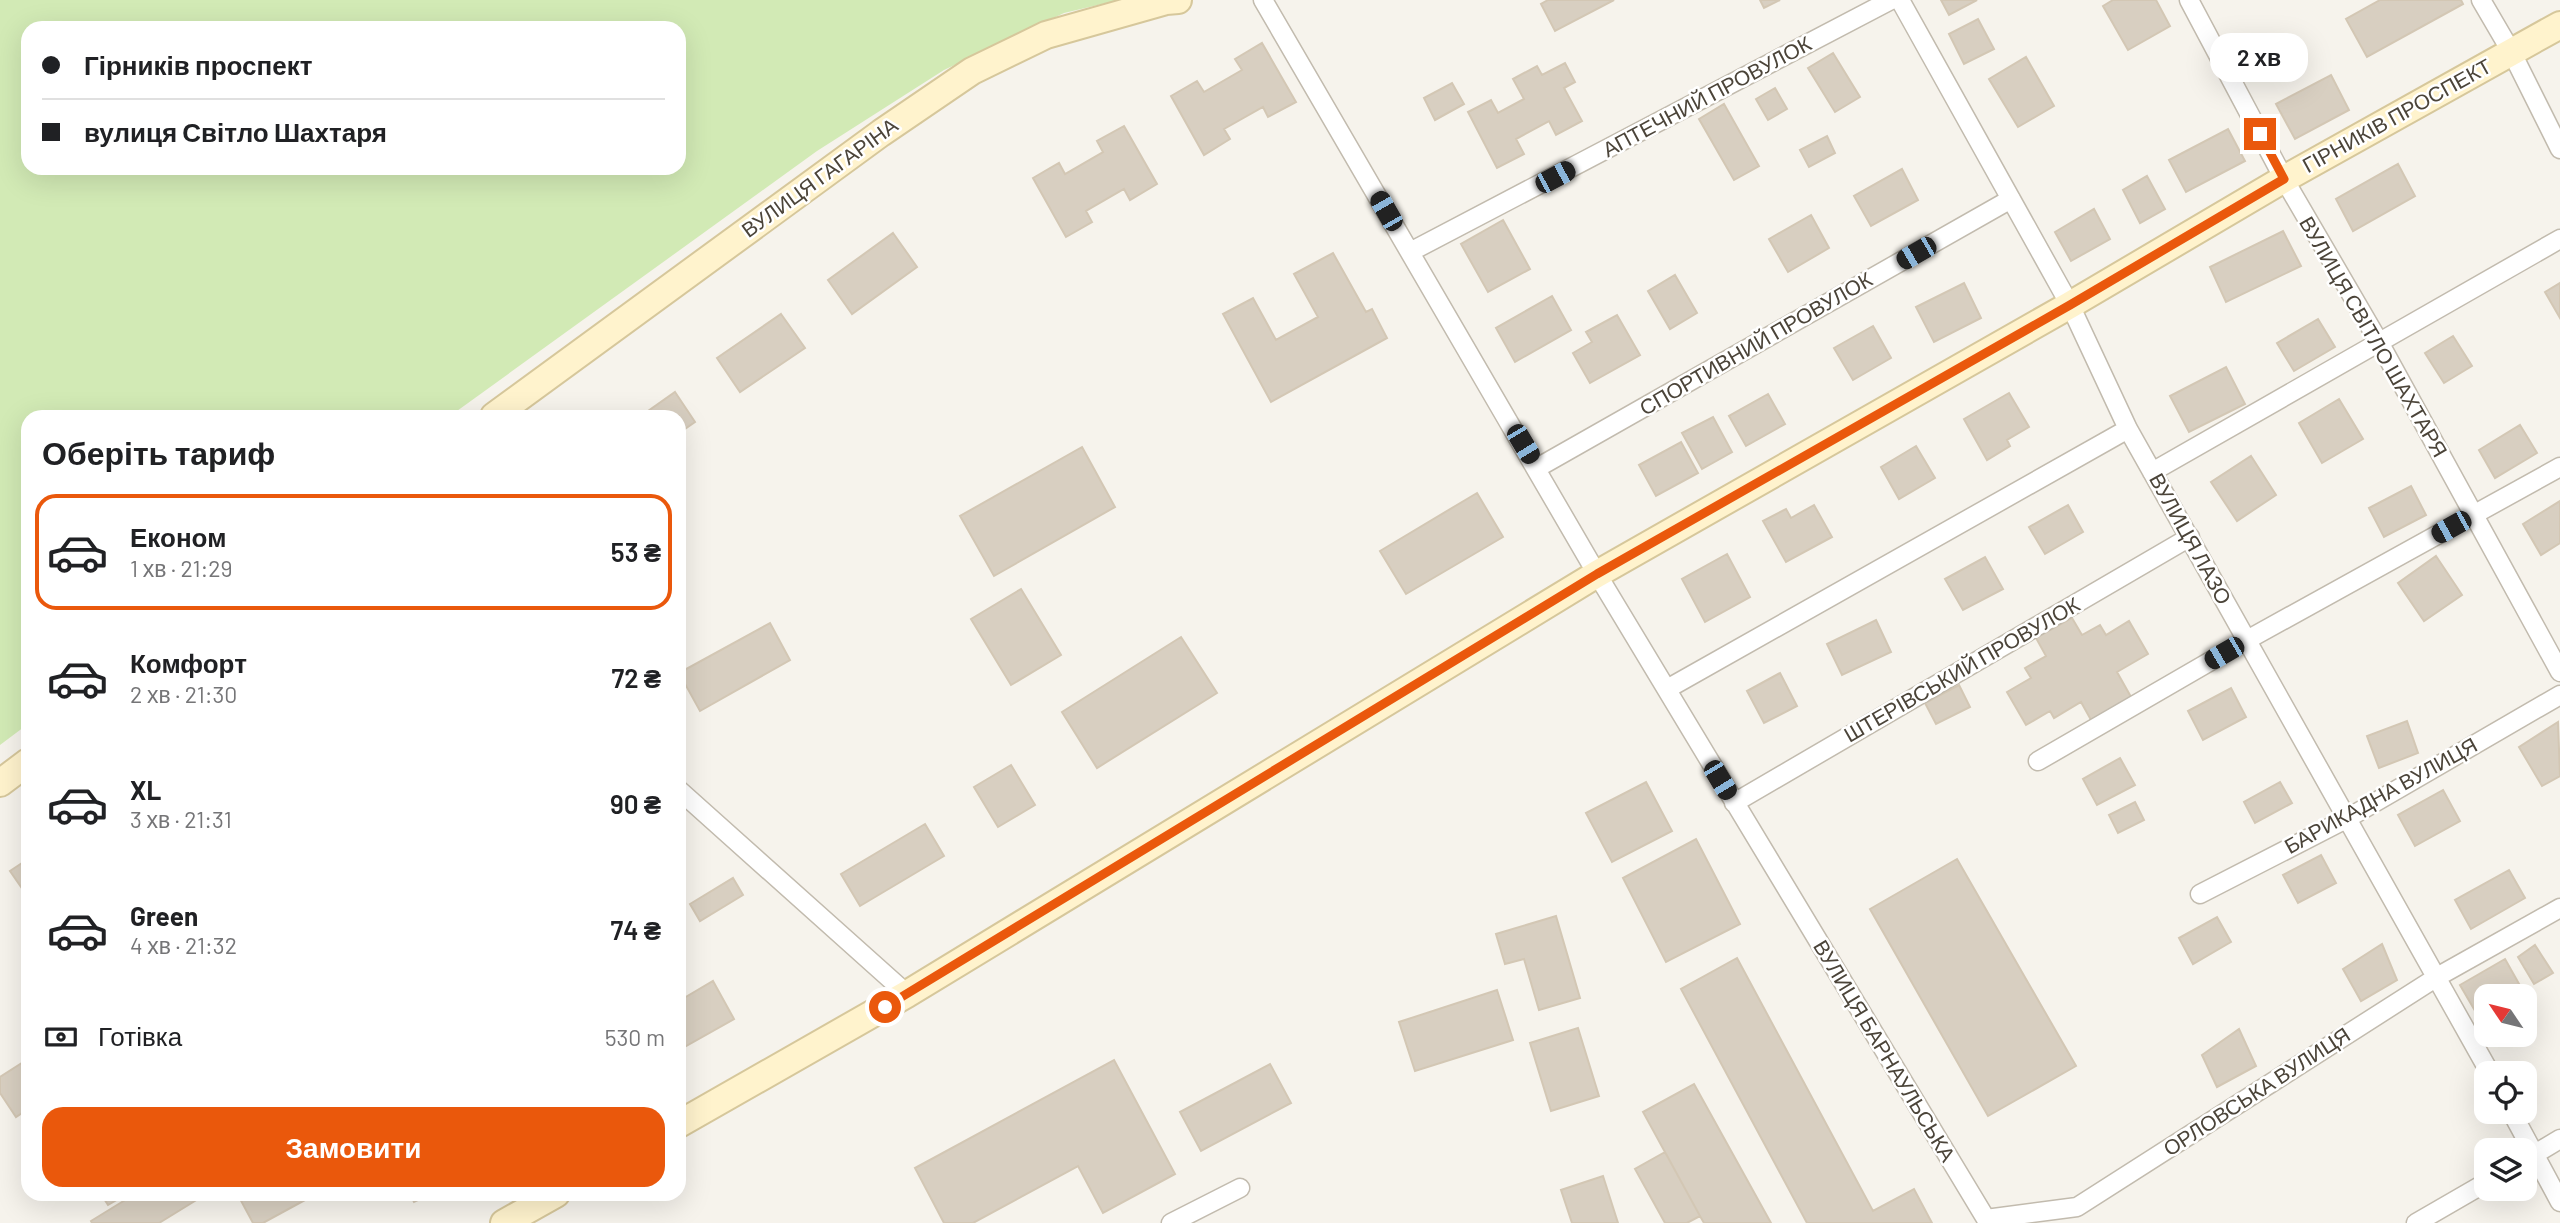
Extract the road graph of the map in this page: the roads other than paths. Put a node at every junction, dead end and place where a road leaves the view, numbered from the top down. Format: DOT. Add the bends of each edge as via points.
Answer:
graph roads {
  1 [pos="1178,0"];
  2 [pos="1263,0"];
  3 [pos="1891,0"];
  4 [pos="1900,0"];
  5 [pos="2189,0"];
  6 [pos="2481,0"];
  7 [pos="2560,25"];
  8 [pos="2512,53"];
  9 [pos="2560,149"];
  10 [pos="2284,179"];
  11 [pos="2011,200"];
  12 [pos="2560,239"];
  13 [pos="1410,252"];
  14 [pos="2070,305"];
  15 [pos="2379,342"];
  16 [pos="502,410"];
  17 [pos="2128,429"];
  18 [pos="2560,467"];
  19 [pos="1537,468"];
  20 [pos="2152,472"];
  21 [pos="2473,515"];
  22 [pos="2190,537"];
  23 [pos="1597,574"];
  24 [pos="2247,640"];
  25 [pos="2560,672"];
  26 [pos="1667,689"];
  27 [pos="2560,695"];
  28 [pos="2038,761"];
  29 [pos="21,767"];
  30 [pos="0,783"];
  31 [pos="686,796"];
  32 [pos="1734,803"];
  33 [pos="2348,818"];
  34 [pos="2200,894"];
  35 [pos="2560,908"];
  36 [pos="2437,976"];
  37 [pos="908,994"];
  38 [pos="2483,1061"];
  39 [pos="686,1120"];
  40 [pos="2560,1139"];
  41 [pos="2537,1153"];
  42 [pos="2537,1168"];
  43 [pos="1240,1188"];
  44 [pos="2474,1190"];
  45 [pos="543,1201"];
  46 [pos="2560,1202"];
  47 [pos="2077,1208"];
  48 [pos="504,1223"];
  49 [pos="1171,1223"];
  50 [pos="2416,1223"];
  1 -- 16 [label="main road, ВУЛИЦЯ ГАГАРІНА" via="1046,35 972,71"];
  2 -- 13 [label="street"];
  3 -- 13 [label="street, АПТЕЧНИЙ ПРОВУЛОК"];
  4 -- 11 [label="street, ВУЛИЦЯ ЛАЗО"];
  5 -- 10 [label="street, ВУЛИЦЯ СВІТЛО ШАХТАРЯ"];
  6 -- 8 [label="street"];
  7 -- 8 [label="main road, ГІРНИКІВ ПРОСПЕКТ"];
  8 -- 9 [label="street"];
  8 -- 10 [label="main road, ГІРНИКІВ ПРОСПЕКТ"];
  10 -- 14 [label="main road, ГІРНИКІВ ПРОСПЕКТ"];
  10 -- 15 [label="street, ВУЛИЦЯ СВІТЛО ШАХТАРЯ"];
  11 -- 14 [label="street, ВУЛИЦЯ ЛАЗО"];
  11 -- 19 [label="street, СПОРТИВНИЙ ПРОВУЛОК"];
  12 -- 15 [label="street"];
  13 -- 19 [label="street"];
  14 -- 17 [label="street, ВУЛИЦЯ ЛАЗО"];
  14 -- 23 [label="main road, ГІРНИКІВ ПРОСПЕКТ"];
  15 -- 20 [label="street"];
  15 -- 21 [label="street, ВУЛИЦЯ СВІТЛО ШАХТАРЯ"];
  17 -- 20 [label="street, ВУЛИЦЯ ЛАЗО"];
  17 -- 26 [label="street"];
  18 -- 21 [label="street"];
  19 -- 23 [label="street"];
  20 -- 22 [label="street, ВУЛИЦЯ ЛАЗО"];
  21 -- 24 [label="street"];
  21 -- 25 [label="street, ВУЛИЦЯ СВІТЛО ШАХТАРЯ"];
  22 -- 24 [label="street, ВУЛИЦЯ ЛАЗО"];
  22 -- 32 [label="street, ШТЕРІВСЬКИЙ ПРОВУЛОК"];
  23 -- 26 [label="street"];
  23 -- 37 [label="main road, ГІРНИКІВ ПРОСПЕКТ"];
  24 -- 28 [label="street"];
  24 -- 33 [label="street, ВУЛИЦЯ ЛАЗО"];
  26 -- 32 [label="street"];
  27 -- 33 [label="street, БАРИКАДНА ВУЛИЦЯ"];
  29 -- 30 [label="main road"];
  31 -- 37 [label="street"];
  32 -- 47 [label="street, ВУЛИЦЯ БАРНАУЛЬСЬКА" via="1986,1219"];
  33 -- 34 [label="street, БАРИКАДНА ВУЛИЦЯ"];
  33 -- 36 [label="street, ВУЛИЦЯ ЛАЗО"];
  35 -- 36 [label="street, ОРЛОВСЬКА ВУЛИЦЯ"];
  36 -- 38 [label="street, ВУЛИЦЯ ЛАЗО"];
  36 -- 47 [label="street, ОРЛОВСЬКА ВУЛИЦЯ"];
  37 -- 39 [label="main road, ГІРНИКІВ ПРОСПЕКТ"];
  40 -- 41 [label="street"];
  42 -- 46 [label="street"];
  43 -- 49 [label="street"];
  44 -- 50 [label="street"];
  45 -- 48 [label="main road"];
}
